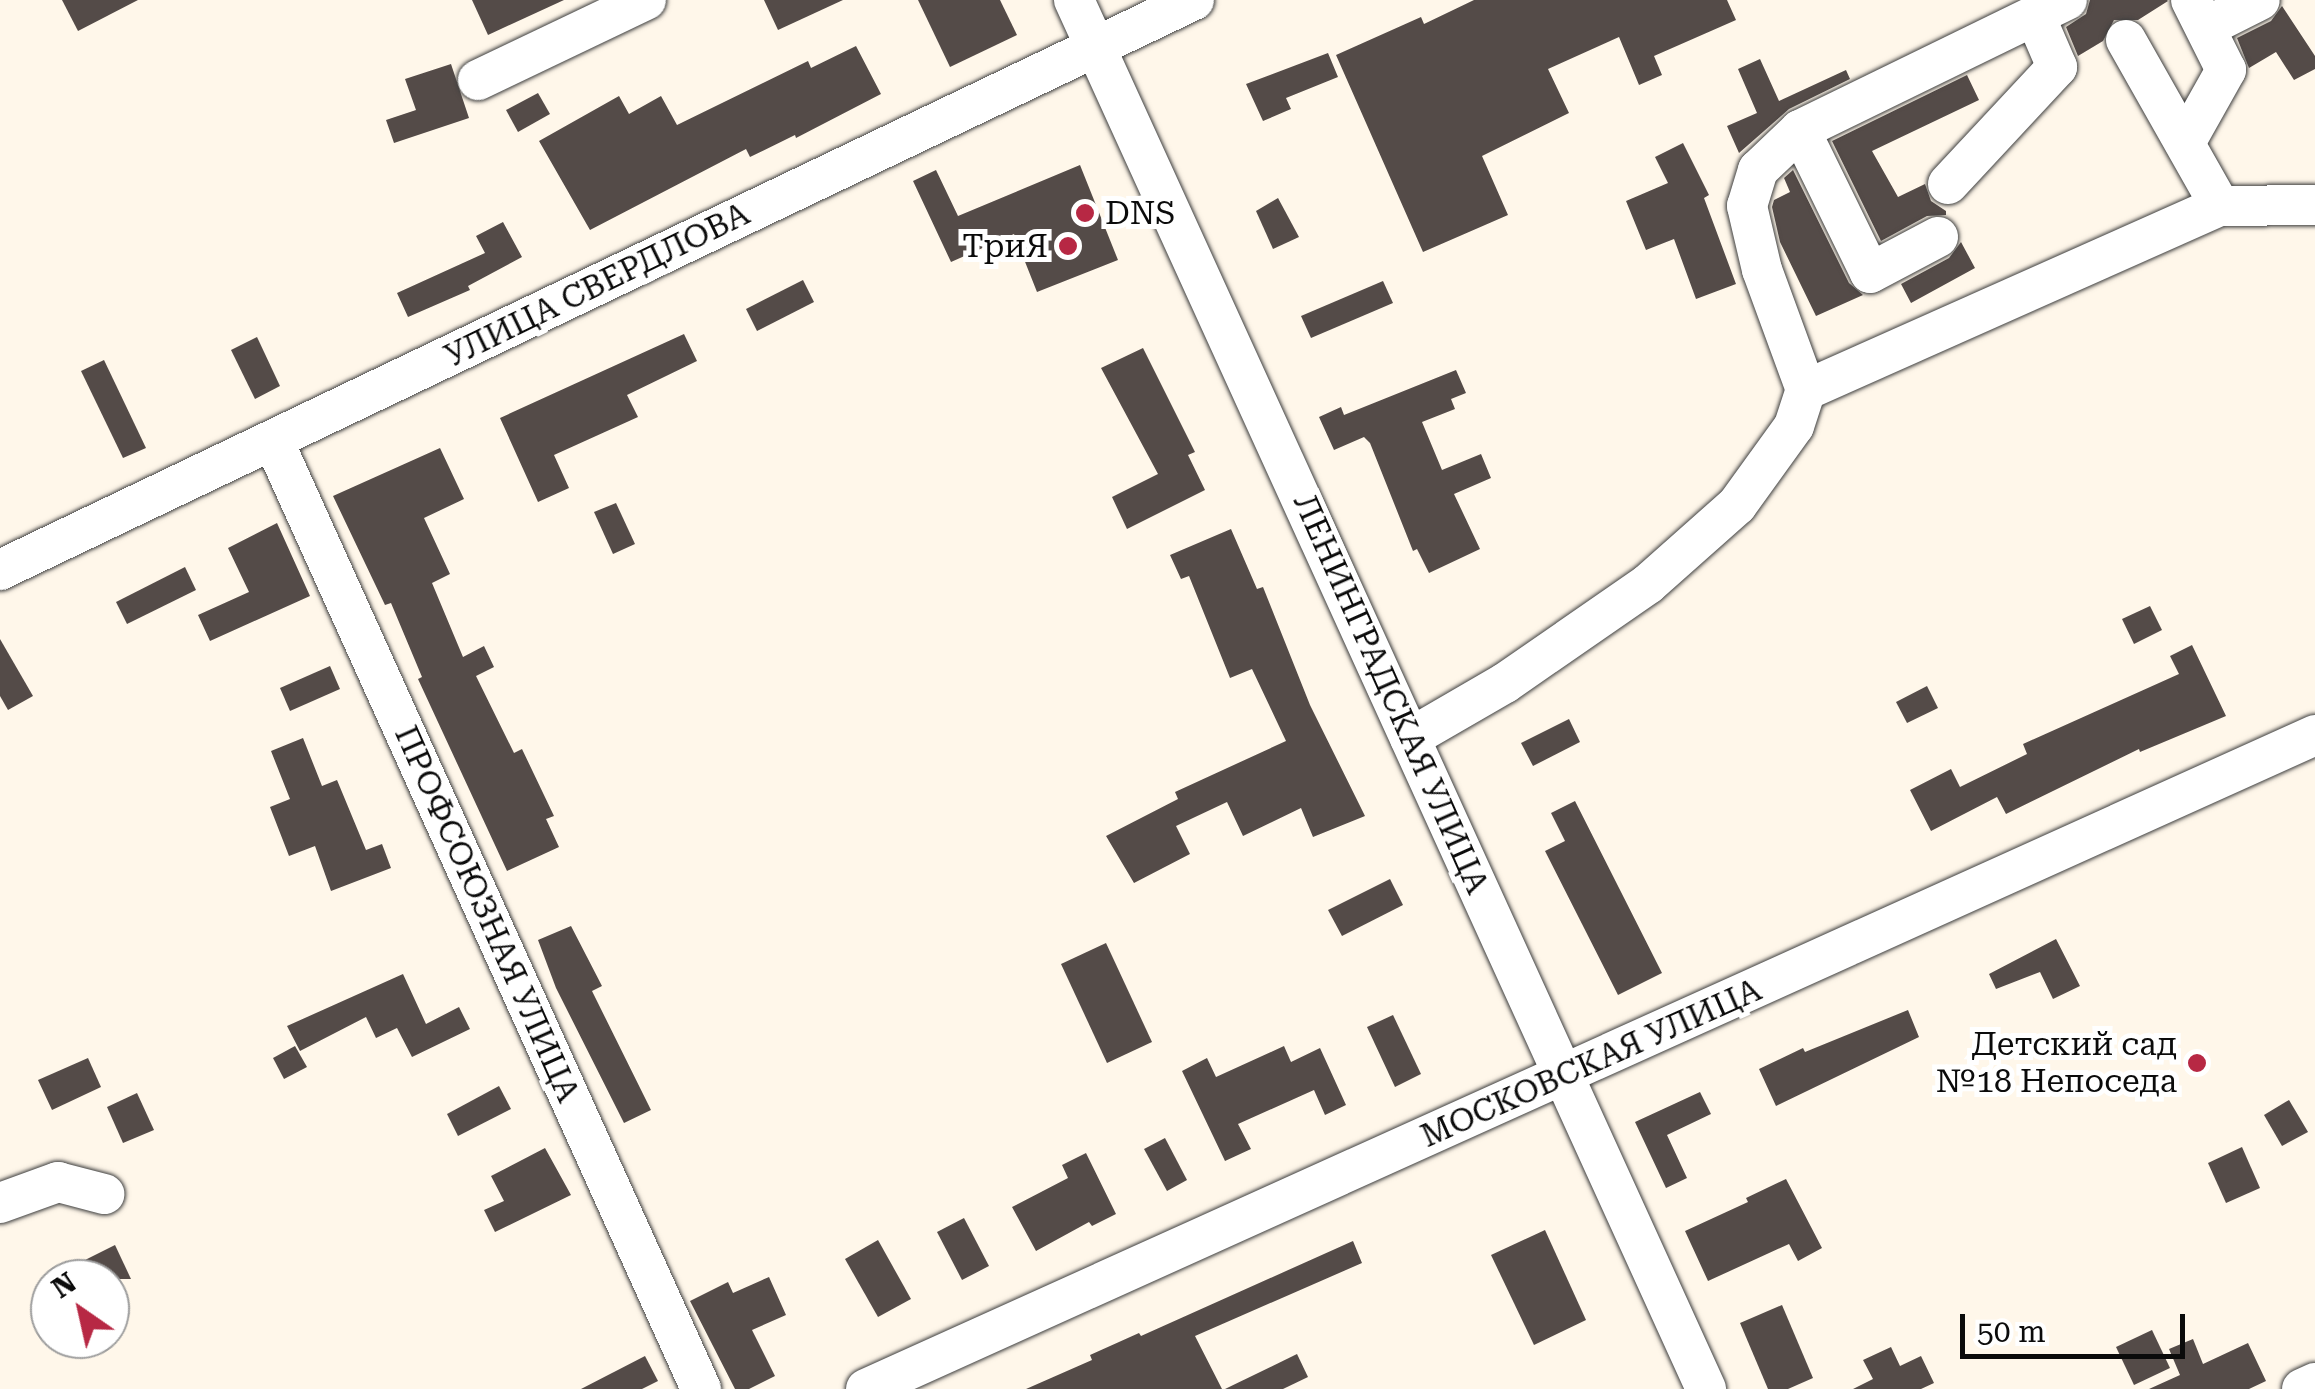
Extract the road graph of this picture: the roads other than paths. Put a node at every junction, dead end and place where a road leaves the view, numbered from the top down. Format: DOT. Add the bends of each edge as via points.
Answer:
graph roads {
  1 [pos="646,0"];
  2 [pos="1074,0"];
  3 [pos="1194,0"];
  4 [pos="2260,0"];
  5 [pos="2051,8"];
  6 [pos="2198,14"];
  7 [pos="2126,40"];
  8 [pos="1096,47"];
  9 [pos="478,80"];
  10 [pos="1800,130"];
  11 [pos="2185,144"];
  12 [pos="1948,184"];
  13 [pos="2315,205"];
  14 [pos="2220,206"];
  15 [pos="1938,237"];
  16 [pos="1806,390"];
  17 [pos="273,440"];
  18 [pos="0,570"];
  19 [pos="2315,735"];
  20 [pos="1410,738"];
  21 [pos="1564,1076"];
  22 [pos="104,1194"];
  23 [pos="0,1204"];
  24 [pos="2315,1383"];
  25 [pos="701,1389"];
  26 [pos="866,1389"];
  27 [pos="1706,1389"];
  28 [pos="2302,1389"];
  1 -- 9 [label="street"];
  2 -- 8 [label="street, ЛЕНИНГРАДСКАЯ УЛИЦА"];
  3 -- 8 [label="street, УЛИЦА СВЕРДЛОВА"];
  4 -- 6 [label="street"];
  5 -- 10 [label="street"];
  5 -- 12 [label="street" via="2057,67"];
  6 -- 11 [label="street" via="2226,70"];
  7 -- 11 [label="street"];
  8 -- 17 [label="street, УЛИЦА СВЕРДЛОВА"];
  8 -- 20 [label="street, ЛЕНИНГРАДСКАЯ УЛИЦА"];
  10 -- 15 [label="street" via="1870,274"];
  10 -- 16 [label="street" via="1758,170 1747,206 1762,270"];
  11 -- 14 [label="street"];
  13 -- 14 [label="street"];
  14 -- 16 [label="street"];
  16 -- 20 [label="street" via="1794,426 1737,505 1663,571 1505,683"];
  17 -- 18 [label="street, УЛИЦА СВЕРДЛОВА"];
  17 -- 25 [label="street, ПРОФСОЮЗНАЯ УЛИЦА"];
  19 -- 21 [label="street, МОСКОВСКАЯ УЛИЦА"];
  20 -- 21 [label="street, ЛЕНИНГРАДСКАЯ УЛИЦА"];
  21 -- 26 [label="street, МОСКОВСКАЯ УЛИЦА"];
  21 -- 27 [label="street, ЛЕНИНГРАДСКАЯ УЛИЦА"];
  22 -- 23 [label="street" via="58,1182"];
  24 -- 28 [label="street"];
}
